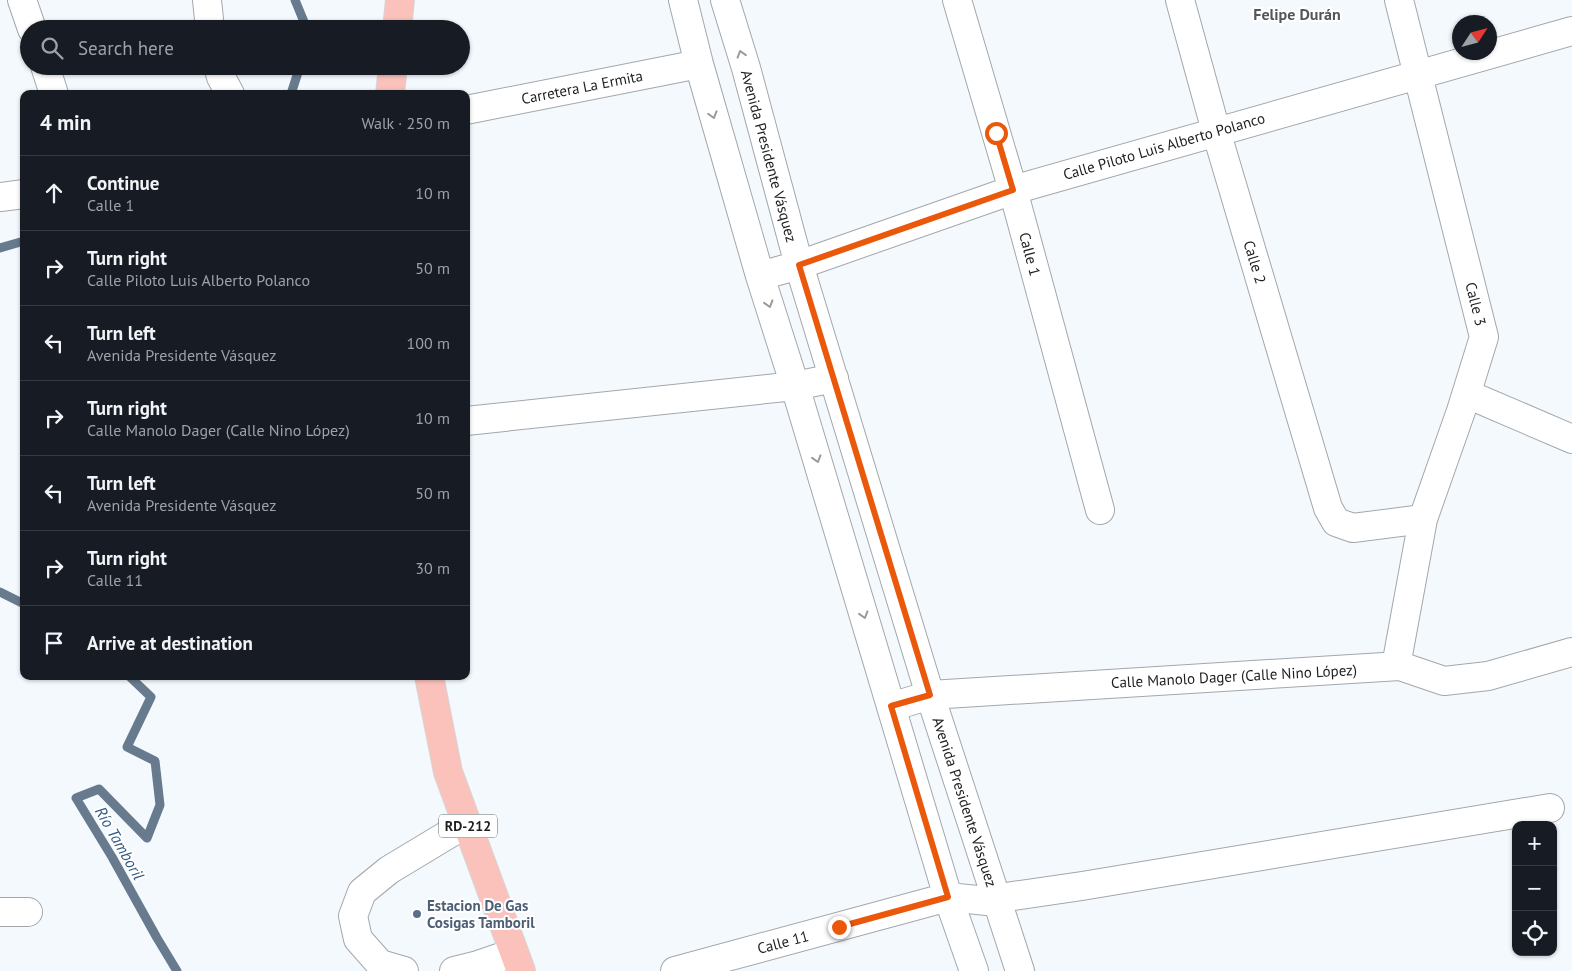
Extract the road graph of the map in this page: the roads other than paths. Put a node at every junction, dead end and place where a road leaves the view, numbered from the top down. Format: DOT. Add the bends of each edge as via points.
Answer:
graph roads {
  1 [pos="207,0"];
  2 [pos="400,0"];
  3 [pos="683,0"];
  4 [pos="725,0"];
  5 [pos="957,0"];
  6 [pos="1180,0"];
  7 [pos="1399,0"];
  8 [pos="18,1"];
  9 [pos="28,20"];
  10 [pos="209,20"];
  11 [pos="398,20"];
  12 [pos="1572,31"];
  13 [pos="698,64"];
  14 [pos="1418,74"];
  15 [pos="48,75"];
  16 [pos="220,75"];
  17 [pos="392,75"];
  18 [pos="53,90"];
  19 [pos="228,90"];
  20 [pos="390,90"];
  21 [pos="470,109"];
  22 [pos="1216,131"];
  23 [pos="1013,190"];
  24 [pos="20,194"];
  25 [pos="0,197"];
  26 [pos="799,265"];
  27 [pos="760,276"];
  28 [pos="834,378"];
  29 [pos="795,386"];
  30 [pos="1467,394"];
  31 [pos="470,421"];
  32 [pos="1572,439"];
  33 [pos="1100,510"];
  34 [pos="1423,518"];
  35 [pos="1572,652"];
  36 [pos="1396,666"];
  37 [pos="429,680"];
  38 [pos="930,695"];
  39 [pos="891,706"];
  40 [pos="1550,808"];
  41 [pos="467,823"];
  42 [pos="948,897"];
  43 [pos="997,902"];
  44 [pos="0,912"];
  45 [pos="28,912"];
  46 [pos="517,962"];
  47 [pos="404,971"];
  48 [pos="454,971"];
  49 [pos="675,971"];
  50 [pos="974,971"];
  51 [pos="1020,971"];
  1 -- 10 [label="street"];
  2 -- 11 [label="main road"];
  3 -- 13 [label="street"];
  26 -- 4 [label="street, Avenida Presidente Vásquez, one-way"];
  5 -- 23 [label="street, Calle 1"];
  6 -- 22 [label="street, Calle 2"];
  7 -- 14 [label="street, Calle 3"];
  8 -- 9 [label="street"];
  12 -- 14 [label="street, Calle Piloto Luis Alberto Polanco"];
  13 -- 21 [label="street, Carretera La Ermita"];
  13 -- 27 [label="street, one-way"];
  14 -- 22 [label="street, Calle Piloto Luis Alberto Polanco"];
  14 -- 30 [label="street, Calle 3" via="1484,337"];
  15 -- 18 [label="street"];
  16 -- 19 [label="street"];
  17 -- 20 [label="main road"];
  22 -- 23 [label="street, Calle Piloto Luis Alberto Polanco"];
  22 -- 34 [label="street, Calle 2" via="1325,498 1336,522 1353,528"];
  23 -- 26 [label="street, Calle Piloto Luis Alberto Polanco"];
  23 -- 33 [label="street, Calle 1"];
  24 -- 25 [label="street"];
  26 -- 27 [label="street, Calle Piloto Luis Alberto Polanco"];
  26 -- 28 [label="street, Avenida Presidente Vásquez"];
  27 -- 29 [label="street, one-way"];
  28 -- 29 [label="street"];
  28 -- 38 [label="street, Avenida Presidente Vásquez"];
  29 -- 31 [label="street"];
  29 -- 39 [label="street, one-way"];
  30 -- 32 [label="street"];
  30 -- 34 [label="street, Calle 3"];
  34 -- 36 [label="street, Calle 3"];
  35 -- 36 [label="street, Calle Manolo Dager (Calle Nino López)" via="1488,676 1444,681"];
  36 -- 38 [label="street, Calle Manolo Dager (Calle Nino López)"];
  37 -- 41 [label="main road, RD-212" via="448,772"];
  38 -- 39 [label="street, Calle Manolo Dager (Calle Nino López)"];
  38 -- 43 [label="street, Avenida Presidente Vásquez"];
  39 -- 42 [label="street"];
  40 -- 43 [label="street" via="1006,897"];
  41 -- 46 [label="main road, RD-212"];
  41 -- 47 [label="street" via="389,870 362,892 353,916 358,939 380,964"];
  42 -- 43 [label="street"];
  42 -- 49 [label="street, Calle 11"];
  42 -- 50 [label="street"];
  43 -- 51 [label="street, Avenida Presidente Vásquez"];
  44 -- 45 [label="street"];
  46 -- 48 [label="street" via="478,965"];
}
